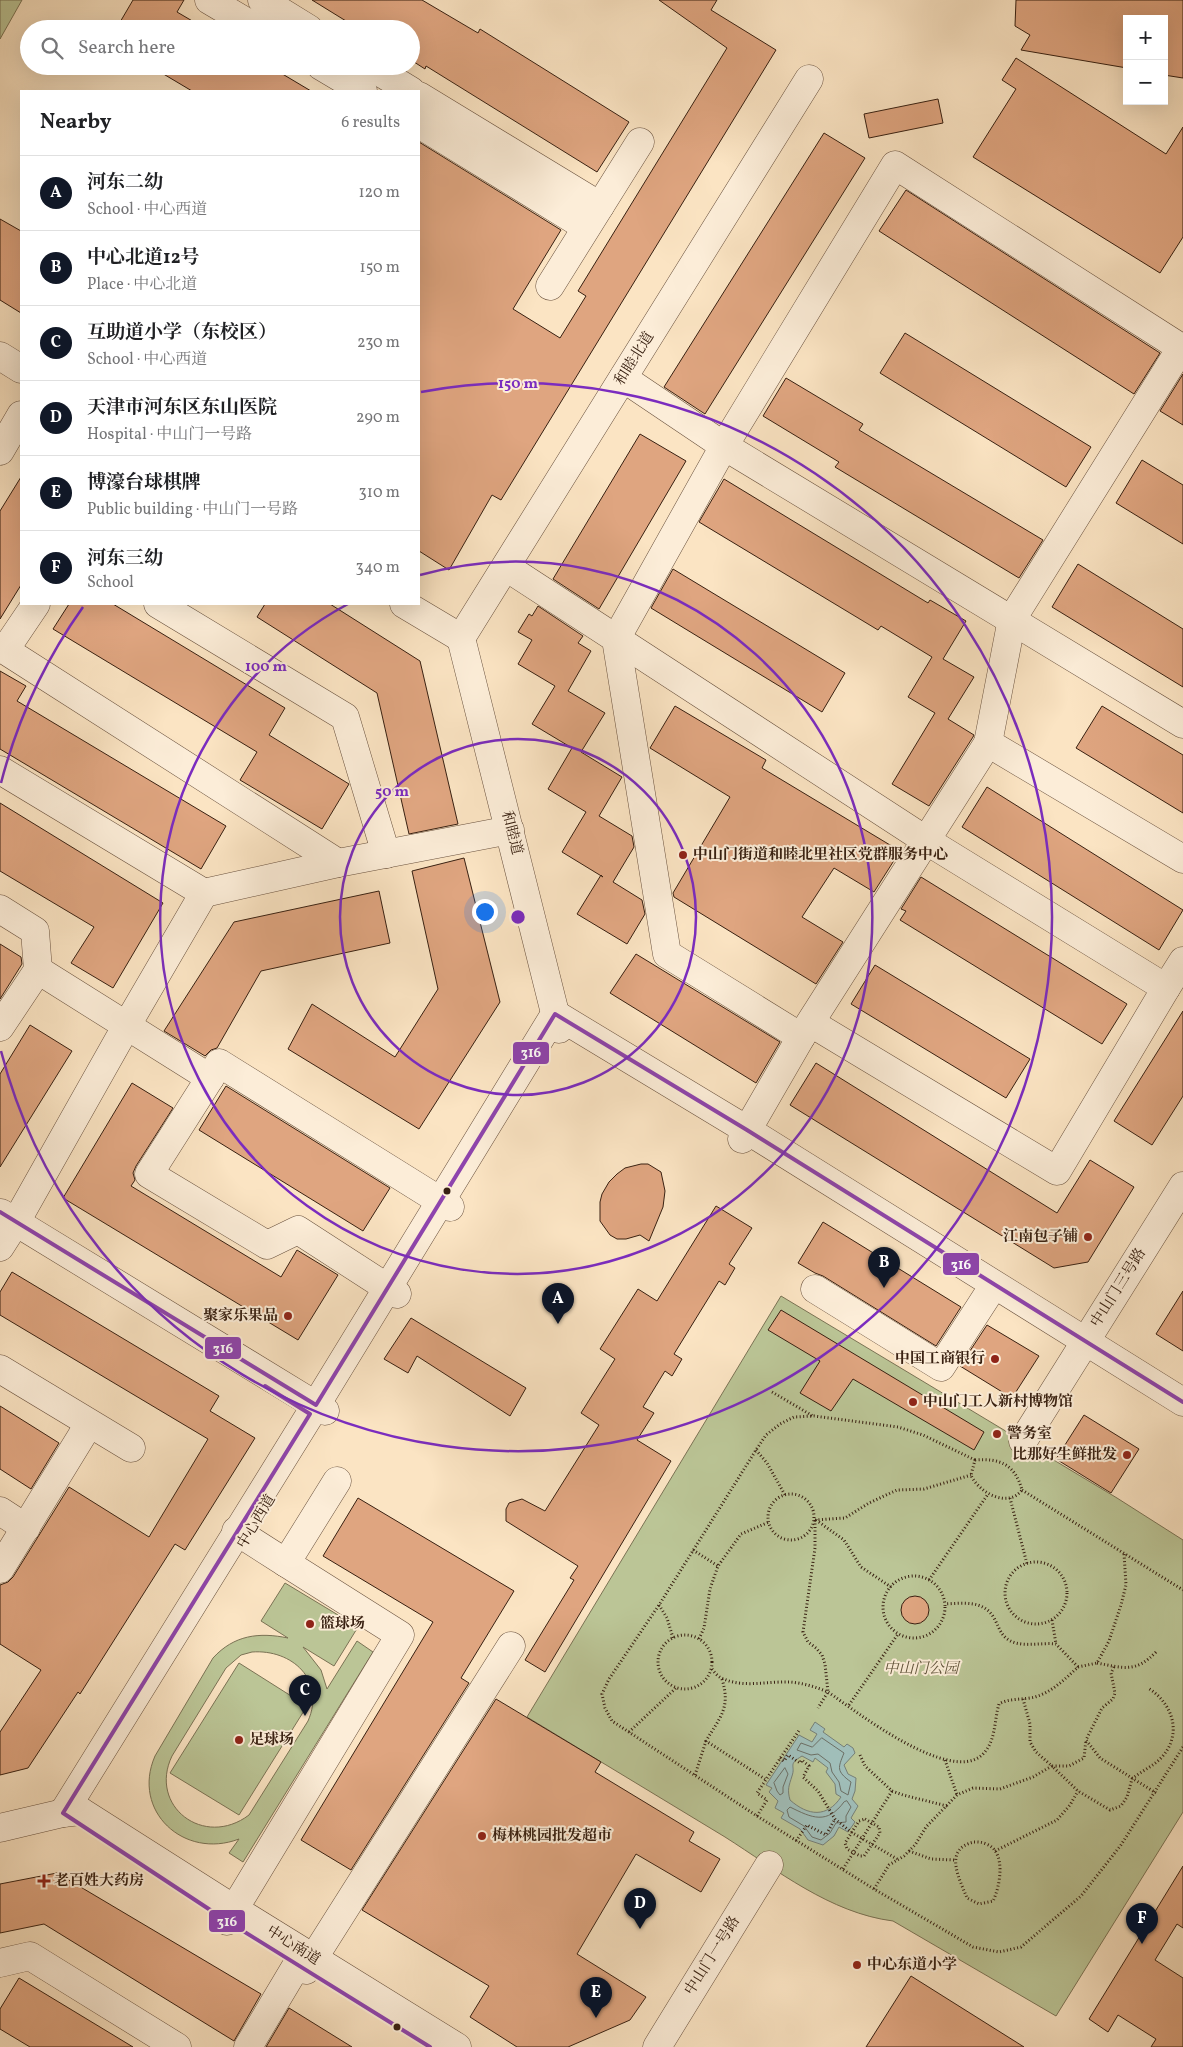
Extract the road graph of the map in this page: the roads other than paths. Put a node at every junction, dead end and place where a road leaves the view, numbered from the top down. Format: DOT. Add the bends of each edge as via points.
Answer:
graph roads {
  1 [pos="209,0"];
  2 [pos="262,0"];
  3 [pos="243,20"];
  4 [pos="294,20"];
  5 [pos="336,75"];
  6 [pos="382,75"];
  7 [pos="809,79"];
  8 [pos="361,90"];
  9 [pos="401,90"];
  10 [pos="420,104"];
  11 [pos="640,142"];
  12 [pos="593,216"];
  13 [pos="550,286"];
  14 [pos="1182,348"];
  15 [pos="0,356"];
  16 [pos="20,368"];
  17 [pos="623,378"];
  18 [pos="20,417"];
  19 [pos="724,446"];
  20 [pos="0,451"];
  21 [pos="506,567"];
  22 [pos="35,605"];
  23 [pos="160,605"];
  24 [pos="406,605"];
  25 [pos="1012,619"];
  26 [pos="460,638"];
  27 [pos="616,639"];
  28 [pos="2,649"];
  29 [pos="1183,724"];
  30 [pos="988,743"];
  31 [pos="0,770"];
  32 [pos="510,830"];
  33 [pos="927,841"];
  34 [pos="386,854"];
  35 [pos="1183,858"];
  36 [pos="338,863"];
  37 [pos="204,893"];
  38 [pos="0,909"];
  39 [pos="1183,961"];
  40 [pos="38,970"];
  41 [pos="1166,988"];
  42 [pos="557,1021"];
  43 [pos="127,1025"];
  44 [pos="0,1027"];
  45 [pos="806,1030"];
  46 [pos="210,1078"];
  47 [pos="744,1135"];
  48 [pos="1183,1186"];
  49 [pos="445,1204"];
  50 [pos="5,1227"];
  51 [pos="815,1289"];
  52 [pos="991,1289"];
  53 [pos="392,1290"];
  54 [pos="1083,1345"];
  55 [pos="0,1369"];
  56 [pos="1183,1402"];
  57 [pos="318,1412"];
  58 [pos="1183,1414"];
  59 [pos="89,1424"];
  60 [pos="1023,1441"];
  61 [pos="131,1448"];
  62 [pos="337,1481"];
  63 [pos="0,1511"];
  64 [pos="26,1528"];
  65 [pos="242,1535"];
  66 [pos="286,1563"];
  67 [pos="0,1569"];
  68 [pos="511,1646"];
  69 [pos="72,1812"];
  70 [pos="0,1828"];
  71 [pos="769,1865"];
  72 [pos="230,1915"];
  73 [pos="305,1961"];
  74 [pos="0,1963"];
  75 [pos="177,2047"];
  76 [pos="248,2047"];
  77 [pos="430,2047"];
  78 [pos="457,2047"];
  79 [pos="658,2047"];
  1 -- 3 [label="street"];
  2 -- 4 [label="street"];
  5 -- 8 [label="street"];
  6 -- 9 [label="street"];
  7 -- 17 [label="street, 和睦北道"];
  10 -- 12 [label="street"];
  11 -- 12 [label="street"];
  12 -- 13 [label="street"];
  14 -- 19 [label="street" via="895,165"];
  14 -- 25 [label="street"];
  15 -- 16 [label="street"];
  17 -- 19 [label="street"];
  17 -- 21 [label="street, 和睦北道"];
  18 -- 20 [label="street"];
  19 -- 25 [label="street"];
  19 -- 27 [label="street"];
  21 -- 26 [label="street, 和睦北道"];
  21 -- 27 [label="street"];
  22 -- 28 [label="street"];
  23 -- 34 [label="street" via="345,717"];
  24 -- 26 [label="street"];
  25 -- 29 [label="street"];
  25 -- 30 [label="street"];
  26 -- 32 [label="street, 和睦道"];
  27 -- 33 [label="street"];
  27 -- 45 [label="street" via="667,954"];
  28 -- 36 [label="street"];
  30 -- 33 [label="street"];
  30 -- 35 [label="street"];
  31 -- 37 [label="street"];
  32 -- 34 [label="street"];
  32 -- 42 [label="street, 和睦道"];
  33 -- 41 [label="street"];
  33 -- 45 [label="street"];
  34 -- 36 [label="street"];
  36 -- 37 [label="street"];
  37 -- 43 [label="street"];
  38 -- 40 [label="street" via="35,931"];
  39 -- 41 [label="street"];
  40 -- 43 [label="street"];
  40 -- 44 [label="street"];
  41 -- 45 [label="street" via="1057,1171"];
  42 -- 47 [label="street"];
  42 -- 49 [label="street, 中心西道"];
  43 -- 46 [label="street"];
  43 -- 50 [label="street"];
  45 -- 47 [label="street"];
  46 -- 49 [label="street" via="219,1063"];
  46 -- 53 [label="street" via="149,1174 267,1245 298,1230"];
  47 -- 52 [label="street"];
  48 -- 54 [label="street, 中山门三号路"];
  49 -- 53 [label="street, 中心西道"];
  50 -- 57 [label="street"];
  51 -- 52 [label="street" via="941,1367"];
  52 -- 54 [label="street"];
  53 -- 57 [label="street, 中心西道"];
  54 -- 56 [label="street"];
  54 -- 58 [label="street"];
  54 -- 60 [label="street, 中山门三号路"];
  55 -- 59 [label="street"];
  57 -- 65 [label="street, 中心西道"];
  59 -- 61 [label="street"];
  59 -- 64 [label="street"];
  62 -- 66 [label="street"];
  63 -- 64 [label="street"];
  64 -- 67 [label="street"];
  65 -- 66 [label="street"];
  65 -- 69 [label="street, 中心西道"];
  66 -- 72 [label="street" via="400,1634"];
  68 -- 73 [label="street"];
  69 -- 70 [label="street"];
  69 -- 72 [label="street, 中心南道"];
  71 -- 79 [label="street, 中山门一号路"];
  72 -- 73 [label="street, 中心南道"];
  73 -- 76 [label="street"];
  73 -- 77 [label="street, 中心南道"];
  73 -- 78 [label="street, 中心南道"];
  74 -- 75 [label="street" via="30,1956"];
}
